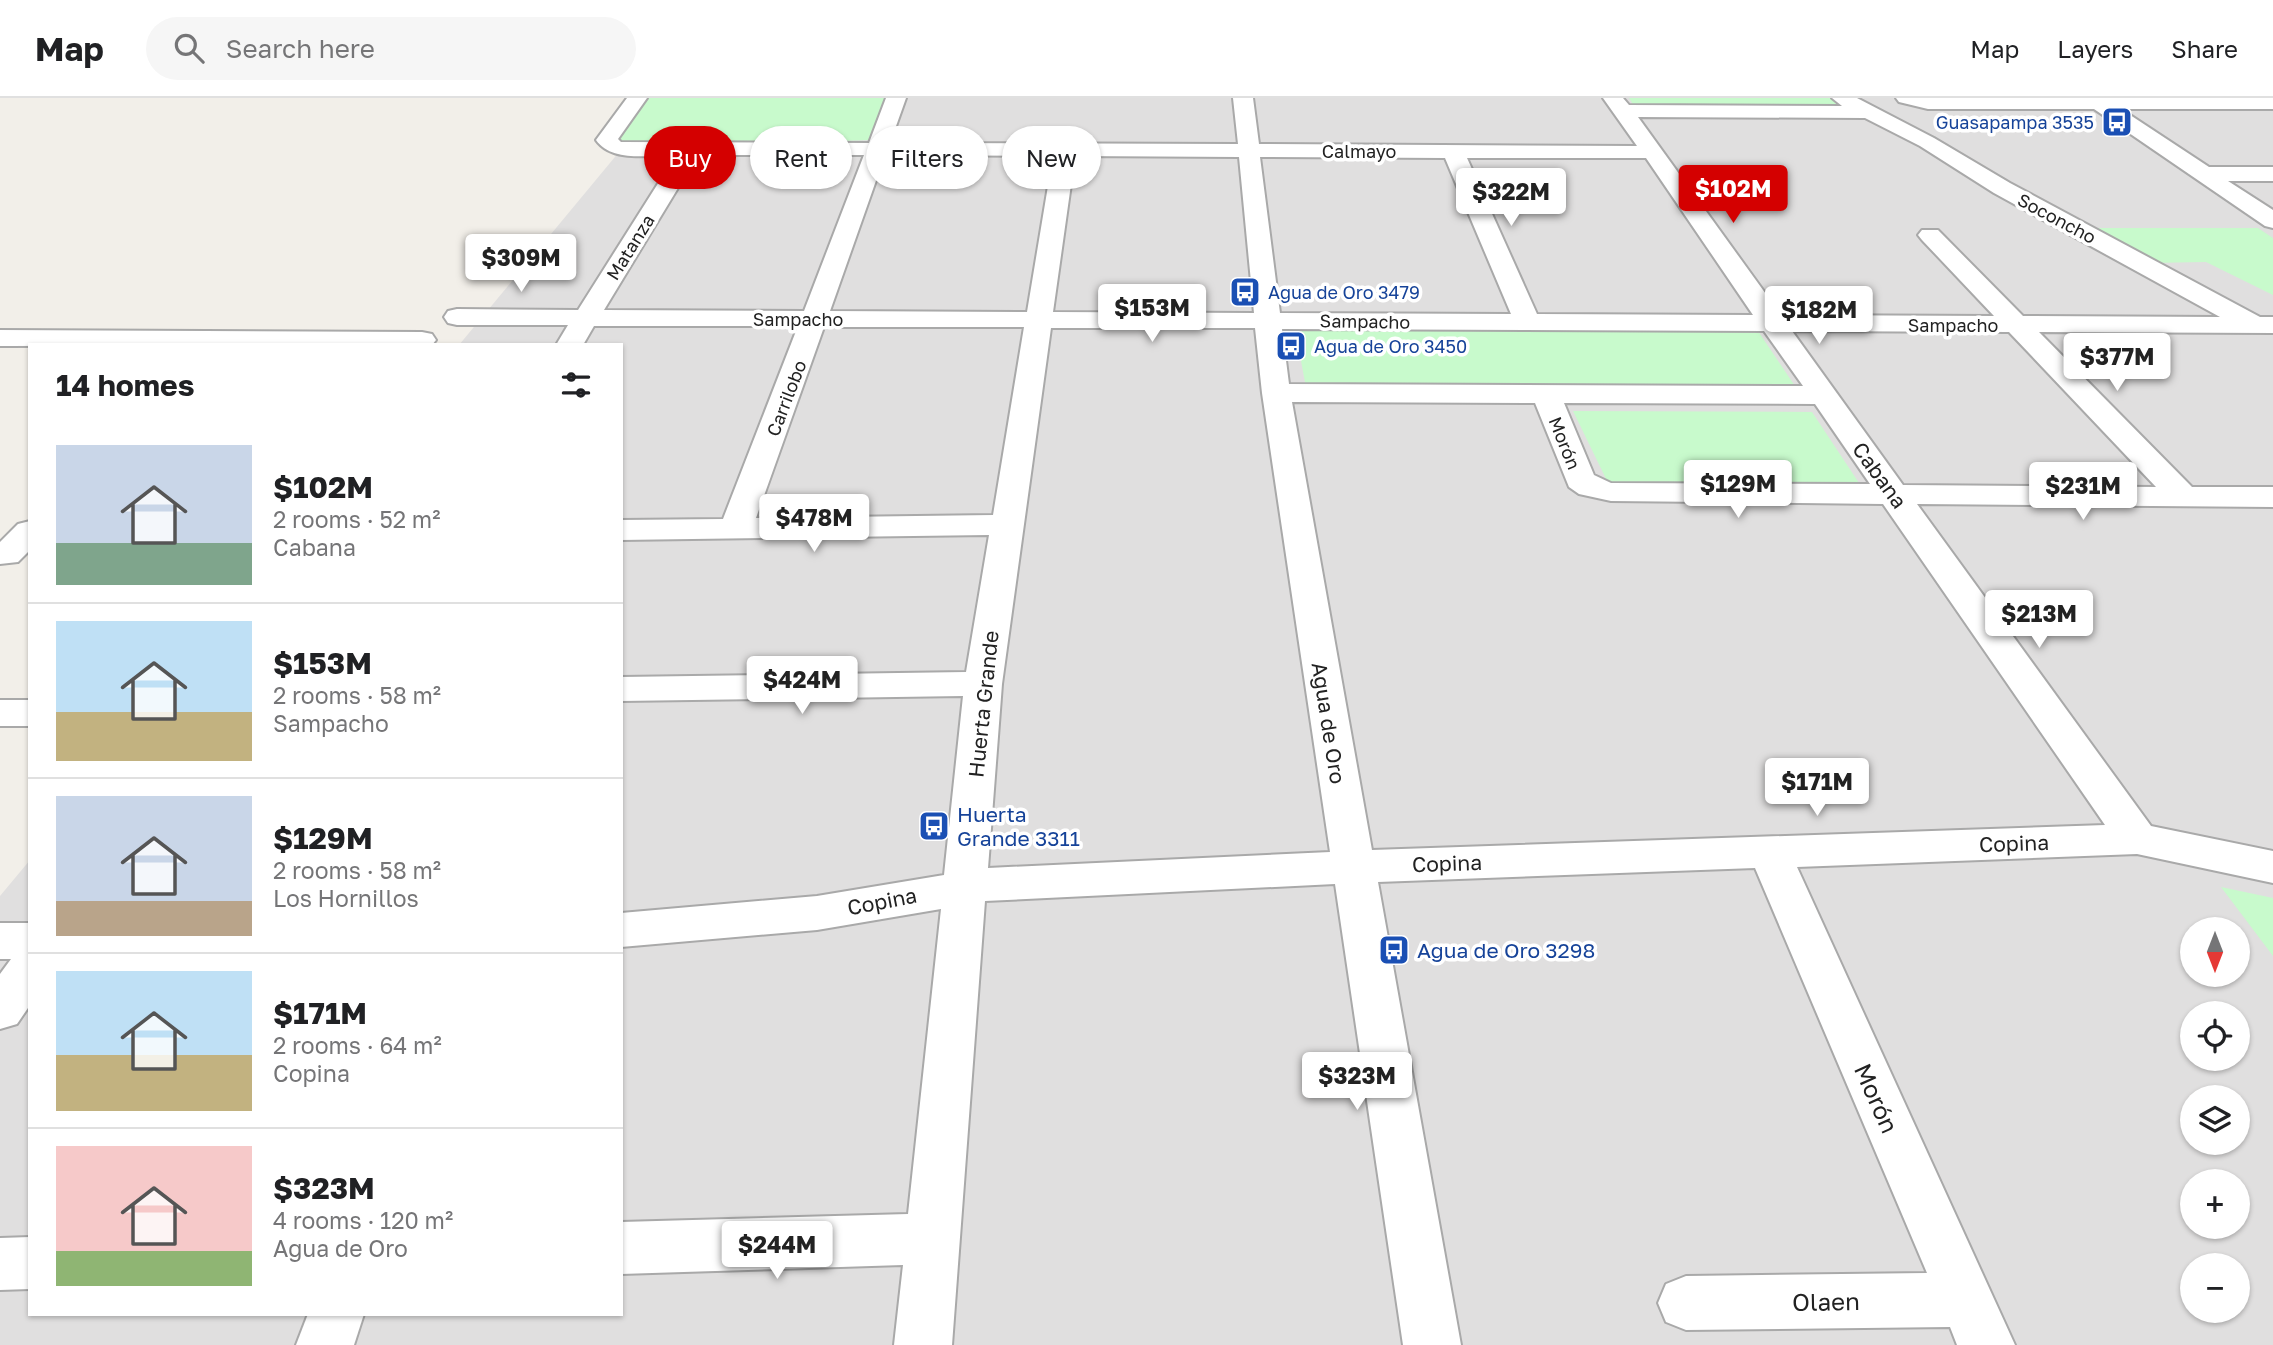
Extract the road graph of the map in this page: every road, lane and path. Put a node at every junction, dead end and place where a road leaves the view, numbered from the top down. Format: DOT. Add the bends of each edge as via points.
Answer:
graph roads {
  1 [pos="637,98"];
  2 [pos="896,98"];
  3 [pos="1243,98"];
  4 [pos="1842,98"];
  5 [pos="1906,98"];
  6 [pos="2095,101"];
  7 [pos="1618,104"];
  8 [pos="2271,105"];
  9 [pos="1869,112"];
  10 [pos="886,126"];
  11 [pos="644,148"];
  12 [pos="736,148"];
  13 [pos="866,150"];
  14 [pos="1101,150"];
  15 [pos="1250,150"];
  16 [pos="1453,151"];
  17 [pos="1654,152"];
  18 [pos="2204,174"];
  19 [pos="2273,174"];
  20 [pos="866,180"];
  21 [pos="666,189"];
  22 [pos="1059,189"];
  23 [pos="2273,220"];
  24 [pos="1930,235"];
  25 [pos="457,317"];
  26 [pos="586,318"];
  27 [pos="816,319"];
  28 [pos="2267,319"];
  29 [pos="1038,320"];
  30 [pos="1266,320"];
  31 [pos="1528,323"];
  32 [pos="1775,324"];
  33 [pos="2014,325"];
  34 [pos="220,342"];
  35 [pos="6,343"];
  36 [pos="420,343"];
  37 [pos="570,343"];
  38 [pos="1276,393"];
  39 [pos="1546,394"];
  40 [pos="1822,395"];
  41 [pos="1894,495"];
  42 [pos="2184,497"];
  43 [pos="2273,497"];
  44 [pos="1007,525"];
  45 [pos="736,528"];
  46 [pos="623,530"];
  47 [pos="28,534"];
  48 [pos="12,555"];
  49 [pos="983,684"];
  50 [pos="623,690"];
  51 [pos="0,713"];
  52 [pos="28,713"];
  53 [pos="2137,839"];
  54 [pos="1769,852"];
  55 [pos="1353,867"];
  56 [pos="2273,867"];
  57 [pos="965,886"];
  58 [pos="623,930"];
  59 [pos="0,941"];
  60 [pos="28,941"];
  61 [pos="28,971"];
  62 [pos="0,1010"];
  63 [pos="932,1240"];
  64 [pos="623,1248"];
  65 [pos="28,1263"];
  66 [pos="0,1264"];
  67 [pos="1686,1303"];
  68 [pos="335,1316"];
  69 [pos="1976,1322"];
  70 [pos="325,1345"];
  71 [pos="923,1345"];
  72 [pos="1433,1345"];
  1 -- 11 [label="street, Calmayo" via="606,141 616,148"];
  2 -- 10 [label="street, Carrilobo"];
  3 -- 15 [label="street, Agua de Oro"];
  4 -- 9 [label="street, Soconcho"];
  5 -- 6 [label="street" via="1928,103"];
  6 -- 8 [label="street"];
  6 -- 18 [label="street"];
  7 -- 9 [label="street"];
  7 -- 17 [label="street, Cabana"];
  9 -- 28 [label="street, Soconcho" via="2001,188"];
  12 -- 13 [label="street, Calmayo"];
  14 -- 15 [label="street, Calmayo"];
  15 -- 16 [label="street, Calmayo"];
  15 -- 30 [label="street, Agua de Oro"];
  16 -- 17 [label="street, Calmayo"];
  16 -- 31 [label="street"];
  17 -- 32 [label="street, Cabana"];
  18 -- 19 [label="street"];
  18 -- 23 [label="street"];
  20 -- 27 [label="street, Carrilobo"];
  21 -- 26 [label="street, Matanza"];
  22 -- 29 [label="street, Huerta Grande"];
  24 -- 33 [label="street"];
  25 -- 26 [label="street, Sampacho"];
  26 -- 27 [label="street, Sampacho"];
  26 -- 37 [label="street, Matanza"];
  27 -- 29 [label="street, Sampacho"];
  27 -- 45 [label="street, Carrilobo"];
  28 -- 33 [label="street, Sampacho"];
  29 -- 30 [label="street, Sampacho"];
  29 -- 44 [label="street, Huerta Grande"];
  30 -- 31 [label="street, Sampacho"];
  30 -- 38 [label="street, Agua de Oro"];
  31 -- 32 [label="street, Sampacho"];
  32 -- 33 [label="street, Sampacho"];
  32 -- 40 [label="street, Cabana"];
  33 -- 42 [label="street"];
  34 -- 35 [label="street"];
  34 -- 36 [label="street"];
  38 -- 39 [label="street"];
  38 -- 55 [label="street, Agua de Oro"];
  39 -- 40 [label="street"];
  39 -- 41 [label="street, Morón" via="1580,480 1590,487 1611,492"];
  40 -- 41 [label="street, Cabana"];
  41 -- 42 [label="street"];
  41 -- 53 [label="street, Cabana"];
  42 -- 43 [label="street"];
  44 -- 45 [label="street"];
  44 -- 49 [label="street, Huerta Grande"];
  45 -- 46 [label="street"];
  47 -- 48 [label="street"];
  49 -- 50 [label="street"];
  49 -- 57 [label="street, Huerta Grande"];
  51 -- 52 [label="street"];
  53 -- 54 [label="street, Copina"];
  53 -- 56 [label="street, Copina"];
  54 -- 55 [label="street, Copina"];
  54 -- 69 [label="street, Morón"];
  55 -- 57 [label="street, Copina"];
  55 -- 72 [label="street, Agua de Oro"];
  57 -- 58 [label="street, Copina" via="817,913"];
  57 -- 63 [label="street, Huerta Grande"];
  59 -- 60 [label="street"];
  61 -- 62 [label="street"];
  63 -- 64 [label="street"];
  63 -- 71 [label="street, Huerta Grande"];
  65 -- 66 [label="street"];
  67 -- 69 [label="street, Olaen"];
  68 -- 70 [label="street"];
}
